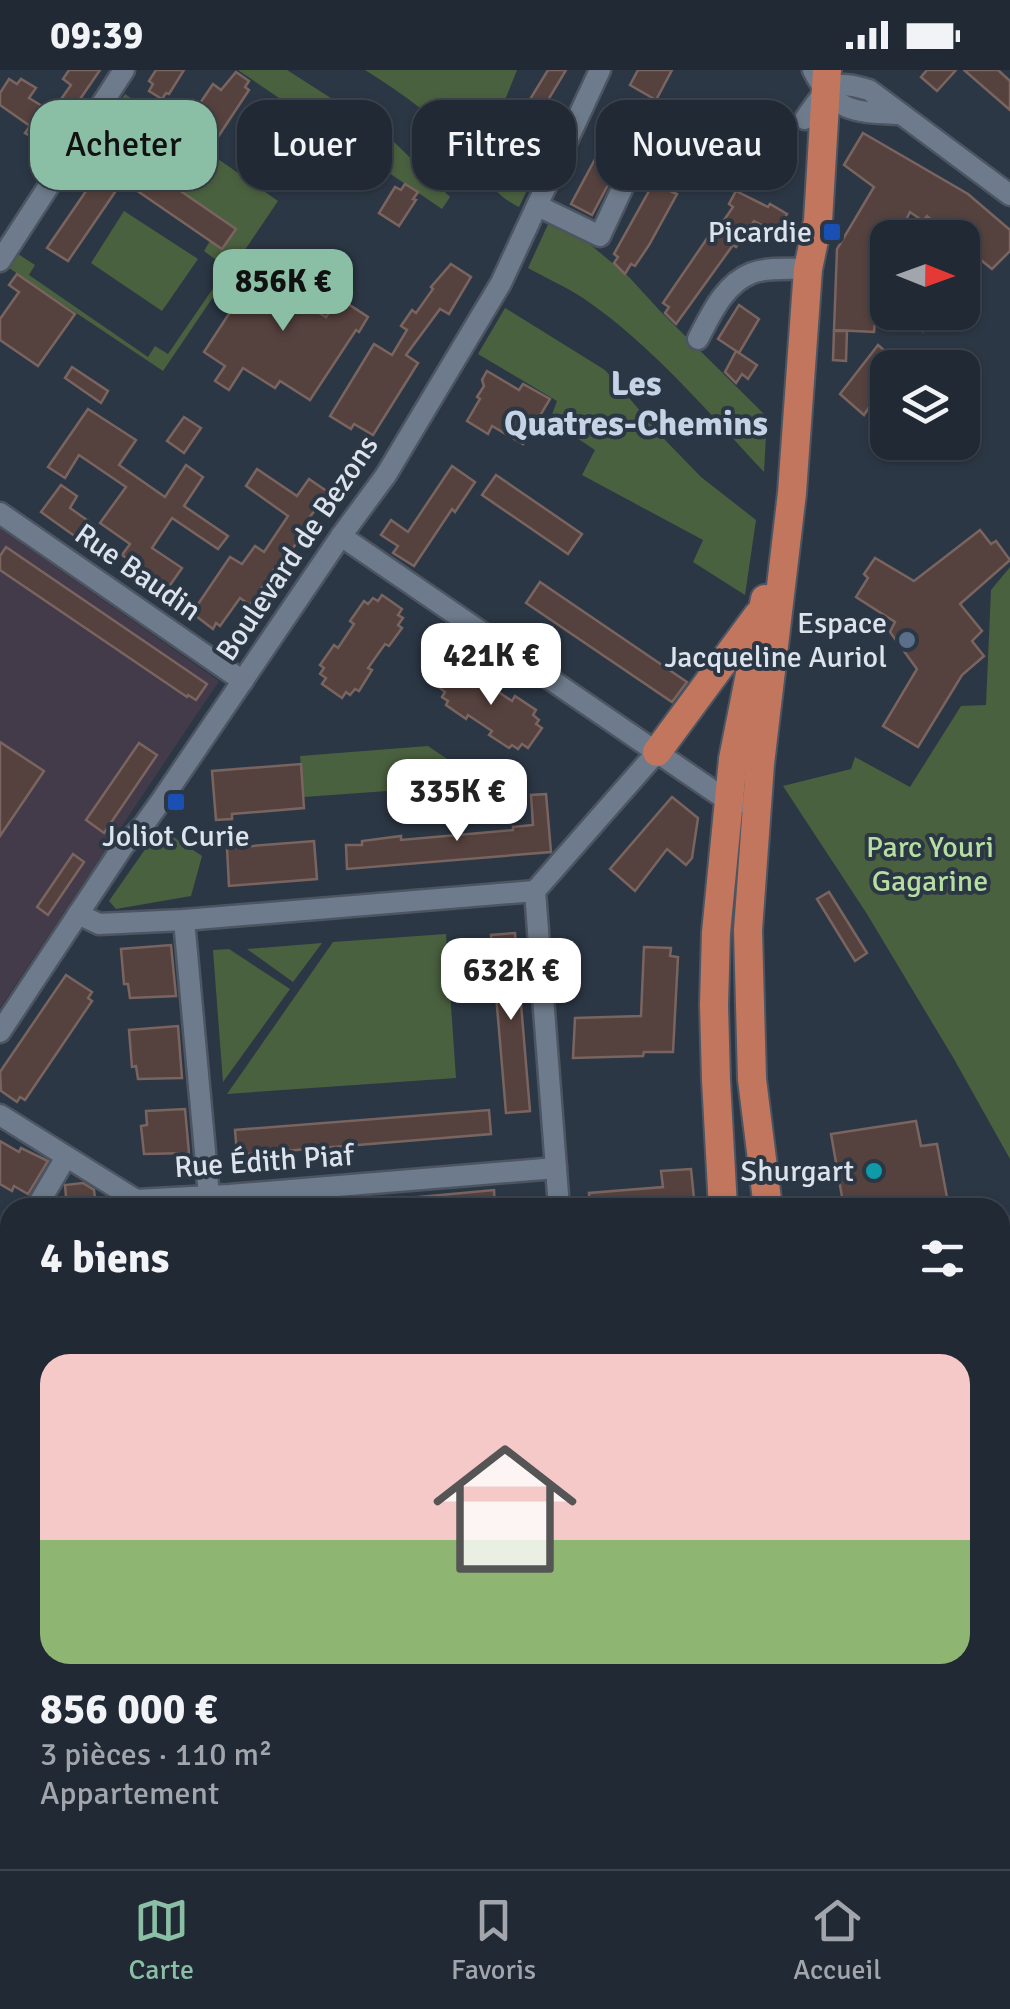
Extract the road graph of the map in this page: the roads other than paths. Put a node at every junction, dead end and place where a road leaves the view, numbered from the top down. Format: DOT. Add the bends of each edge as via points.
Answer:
graph roads {
  1 [pos="124,70"];
  2 [pos="600,71"];
  3 [pos="820,77"];
  4 [pos="850,110"];
  5 [pos="902,114"];
  6 [pos="813,124"];
  7 [pos="622,190"];
  8 [pos="1010,195"];
  9 [pos="538,206"];
  10 [pos="0,261"];
  11 [pos="808,268"];
  12 [pos="698,339"];
  13 [pos="0,513"];
  14 [pos="788,526"];
  15 [pos="341,536"];
  16 [pos="762,610"];
  17 [pos="243,681"];
  18 [pos="657,752"];
  19 [pos="743,803"];
  20 [pos="535,891"];
  21 [pos="78,914"];
  22 [pos="184,920"];
  23 [pos="0,1032"];
  24 [pos="0,1115"];
  25 [pos="66,1156"];
  26 [pos="556,1168"];
  27 [pos="208,1196"];
  28 [pos="42,1198"];
  29 [pos="133,1198"];
  30 [pos="172,1198"];
  31 [pos="558,1198"];
  32 [pos="722,1198"];
  33 [pos="767,1198"];
  1 -- 10 [label="street"];
  2 -- 9 [label="street, Boulevard de Bezons"];
  3 -- 4 [label="street"];
  3 -- 5 [label="street" via="870,90"];
  3 -- 6 [label="main road"];
  4 -- 5 [label="street"];
  4 -- 6 [label="street"];
  5 -- 8 [label="street"];
  6 -- 11 [label="main road" via="818,221"];
  7 -- 9 [label="street" via="600,236"];
  9 -- 15 [label="street, Boulevard de Bezons" via="491,301 386,476"];
  11 -- 12 [label="street" via="753,272 732,286"];
  11 -- 14 [label="main road"];
  13 -- 17 [label="street, Rue Baudin"];
  14 -- 16 [label="main road"];
  14 -- 19 [label="main road"];
  15 -- 17 [label="street, Boulevard de Bezons"];
  15 -- 18 [label="street"];
  16 -- 18 [label="main road"];
  16 -- 19 [label="main road" via="733,759"];
  17 -- 21 [label="street, Boulevard de Bezons"];
  18 -- 19 [label="street"];
  18 -- 20 [label="street"];
  19 -- 32 [label="main road" via="716,933"];
  19 -- 33 [label="main road" via="752,1080"];
  20 -- 22 [label="street"];
  20 -- 26 [label="street"];
  21 -- 22 [label="street" via="99,924"];
  21 -- 23 [label="street, Boulevard de Bezons"];
  22 -- 27 [label="street"];
  24 -- 25 [label="street, Rue Édith Piaf"];
  25 -- 28 [label="street"];
  25 -- 29 [label="street, Rue Édith Piaf"];
  26 -- 27 [label="street, Rue Édith Piaf"];
  26 -- 31 [label="street"];
  27 -- 30 [label="street, Rue Édith Piaf"];
}
